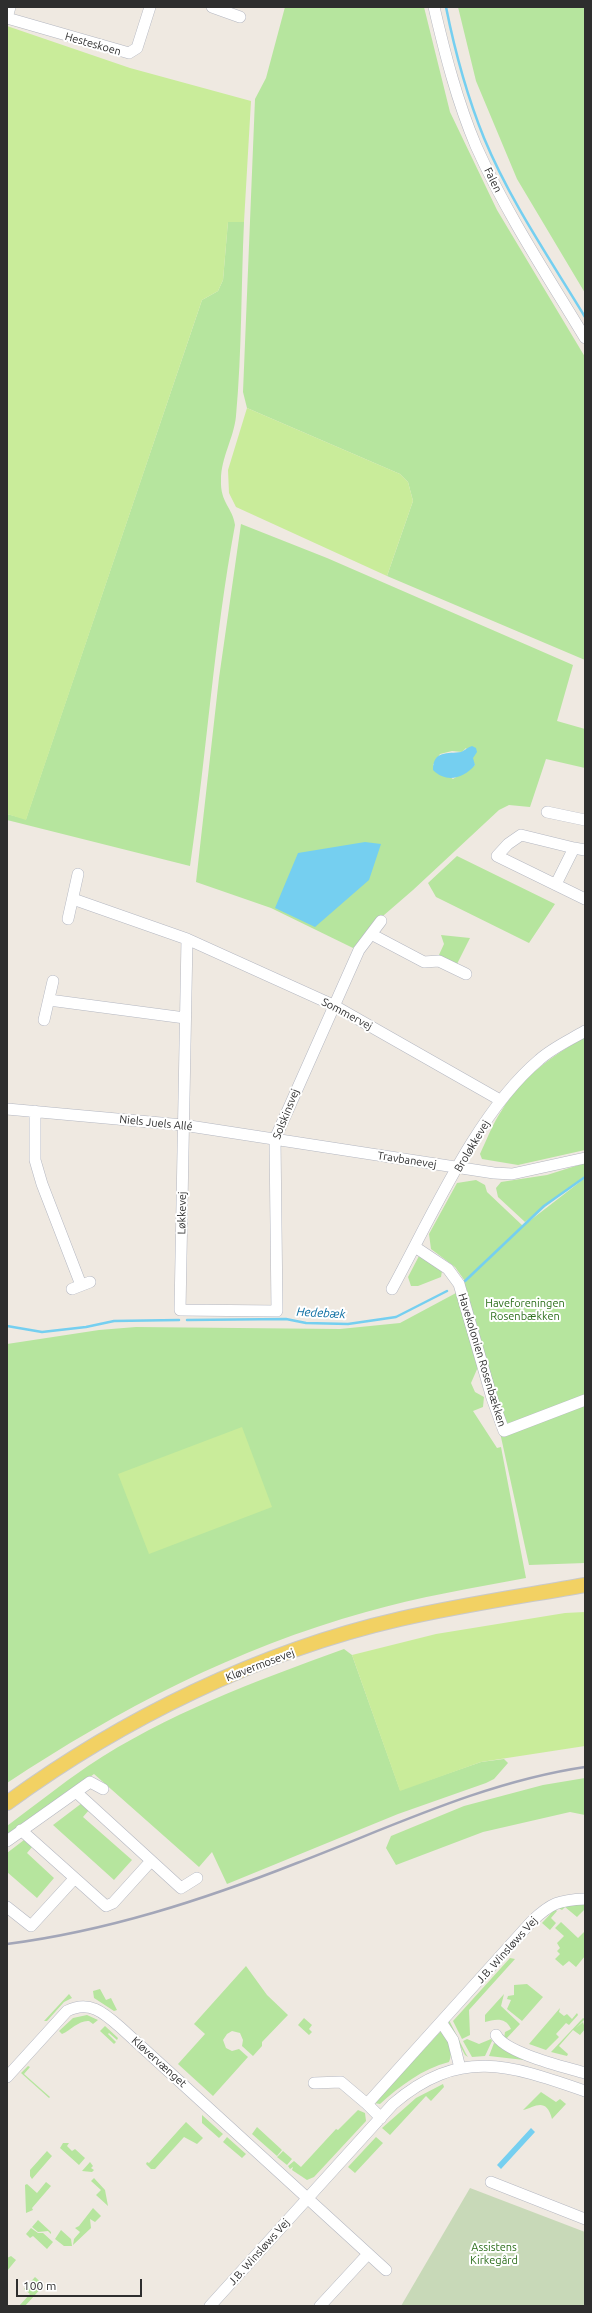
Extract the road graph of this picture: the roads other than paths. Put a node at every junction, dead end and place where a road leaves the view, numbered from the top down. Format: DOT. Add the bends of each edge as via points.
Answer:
graph roads {
  1 [pos="10,7"];
  2 [pos="150,7"];
  3 [pos="212,7"];
  4 [pos="434,7"];
  5 [pos="240,17"];
  6 [pos="7,18"];
  7 [pos="585,338"];
  8 [pos="547,812"];
  9 [pos="585,820"];
  10 [pos="580,849"];
  11 [pos="78,874"];
  12 [pos="556,884"];
  13 [pos="73,898"];
  14 [pos="585,899"];
  15 [pos="68,919"];
  16 [pos="381,921"];
  17 [pos="371,934"];
  18 [pos="187,939"];
  19 [pos="466,974"];
  20 [pos="53,981"];
  21 [pos="49,1000"];
  22 [pos="332,1005"];
  23 [pos="185,1018"];
  24 [pos="44,1020"];
  25 [pos="585,1030"];
  26 [pos="500,1100"];
  27 [pos="7,1109"];
  28 [pos="35,1112"];
  29 [pos="183,1125"];
  30 [pos="275,1139"];
  31 [pos="585,1158"];
  32 [pos="458,1168"];
  33 [pos="415,1247"];
  34 [pos="81,1285"];
  35 [pos="392,1289"];
  36 [pos="277,1311"];
  37 [pos="585,1400"];
  38 [pos="585,1585"];
  39 [pos="539,1593"];
  40 [pos="585,1593"];
  41 [pos="103,1789"];
  42 [pos="76,1792"];
  43 [pos="7,1803"];
  44 [pos="21,1830"];
  45 [pos="7,1841"];
  46 [pos="151,1861"];
  47 [pos="197,1878"];
  48 [pos="74,1879"];
  49 [pos="585,1899"];
  50 [pos="7,1907"];
  51 [pos="441,2022"];
  52 [pos="496,2035"];
  53 [pos="460,2068"];
  54 [pos="585,2073"];
  55 [pos="7,2077"];
  56 [pos="314,2083"];
  57 [pos="585,2090"];
  58 [pos="367,2104"];
  59 [pos="381,2118"];
  60 [pos="490,2182"];
  61 [pos="308,2199"];
  62 [pos="585,2219"];
  63 [pos="368,2254"];
  64 [pos="386,2270"];
  65 [pos="210,2306"];
  66 [pos="320,2306"];
  1 -- 6 [label="street, Hesteskoen"];
  2 -- 6 [label="street, Hesteskoen" via="137,48 129,53"];
  3 -- 5 [label="street"];
  4 -- 7 [label="street, Falen" via="451,76 476,146 500,195"];
  8 -- 9 [label="street"];
  10 -- 12 [label="street"];
  10 -- 12 [label="street" via="521,835 497,856"];
  11 -- 13 [label="street"];
  12 -- 14 [label="street"];
  13 -- 15 [label="street"];
  13 -- 18 [label="street"];
  16 -- 17 [label="street, Solskinsvej"];
  17 -- 19 [label="street" via="424,962 439,961"];
  17 -- 22 [label="street, Solskinsvej" via="359,950"];
  18 -- 22 [label="street, Sommervej"];
  18 -- 23 [label="street, Løkkevej"];
  20 -- 21 [label="street"];
  21 -- 23 [label="street"];
  21 -- 24 [label="street"];
  22 -- 26 [label="street, Sommervej"];
  22 -- 30 [label="street, Solskinsvej"];
  23 -- 29 [label="street, Løkkevej"];
  25 -- 26 [label="street, Broløkkevej" via="539,1060"];
  26 -- 32 [label="street, Broløkkevej"];
  27 -- 28 [label="street, Niels Juels Allé"];
  28 -- 29 [label="street, Niels Juels Allé"];
  28 -- 34 [label="street" via="35,1160"];
  29 -- 30 [label="street, Niels Juels Allé"];
  29 -- 36 [label="street, Løkkevej" via="180,1310"];
  30 -- 32 [label="street, Travbanevej"];
  30 -- 36 [label="street, Solskinsvej"];
  31 -- 32 [label="street, Travbanevej" via="512,1174"];
  32 -- 33 [label="street, Broløkkevej"];
  33 -- 35 [label="street, Broløkkevej"];
  33 -- 37 [label="street, Havekolonien Rosenbækken" via="448,1269 459,1284 504,1431"];
  38 -- 39 [label="main road, Kløvermosevej"];
  39 -- 40 [label="main road, Kløvermosevej"];
  39 -- 43 [label="main road, Kløvermosevej" via="490,1600 398,1619 256,1665 146,1716 66,1763"];
  41 -- 42 [label="street" via="92,1782"];
  42 -- 44 [label="street"];
  42 -- 46 [label="street"];
  44 -- 45 [label="street"];
  44 -- 48 [label="street"];
  46 -- 47 [label="street" via="181,1888"];
  46 -- 48 [label="street" via="108,1906"];
  48 -- 50 [label="street" via="31,1926"];
  49 -- 51 [label="street, J.B. Winsløws Vej" via="565,1900 547,1907"];
  51 -- 53 [label="street" via="453,2040"];
  51 -- 58 [label="street, J.B. Winsløws Vej"];
  52 -- 54 [label="street" via="499,2040 527,2054"];
  53 -- 57 [label="street, J.B. Winsløws Vej" via="485,2065 517,2068"];
  53 -- 59 [label="street, J.B. Winsløws Vej" via="442,2073 408,2091"];
  55 -- 61 [label="street, Kløvervænget" via="67,2011 81,2007 95,2008 120,2027"];
  56 -- 58 [label="street" via="341,2082"];
  58 -- 59 [label="street"];
  59 -- 61 [label="street, J.B. Winsløws Vej"];
  60 -- 62 [label="street"];
  61 -- 63 [label="street"];
  61 -- 65 [label="street, J.B. Winsløws Vej"];
  63 -- 64 [label="street"];
  63 -- 66 [label="street"];
}
